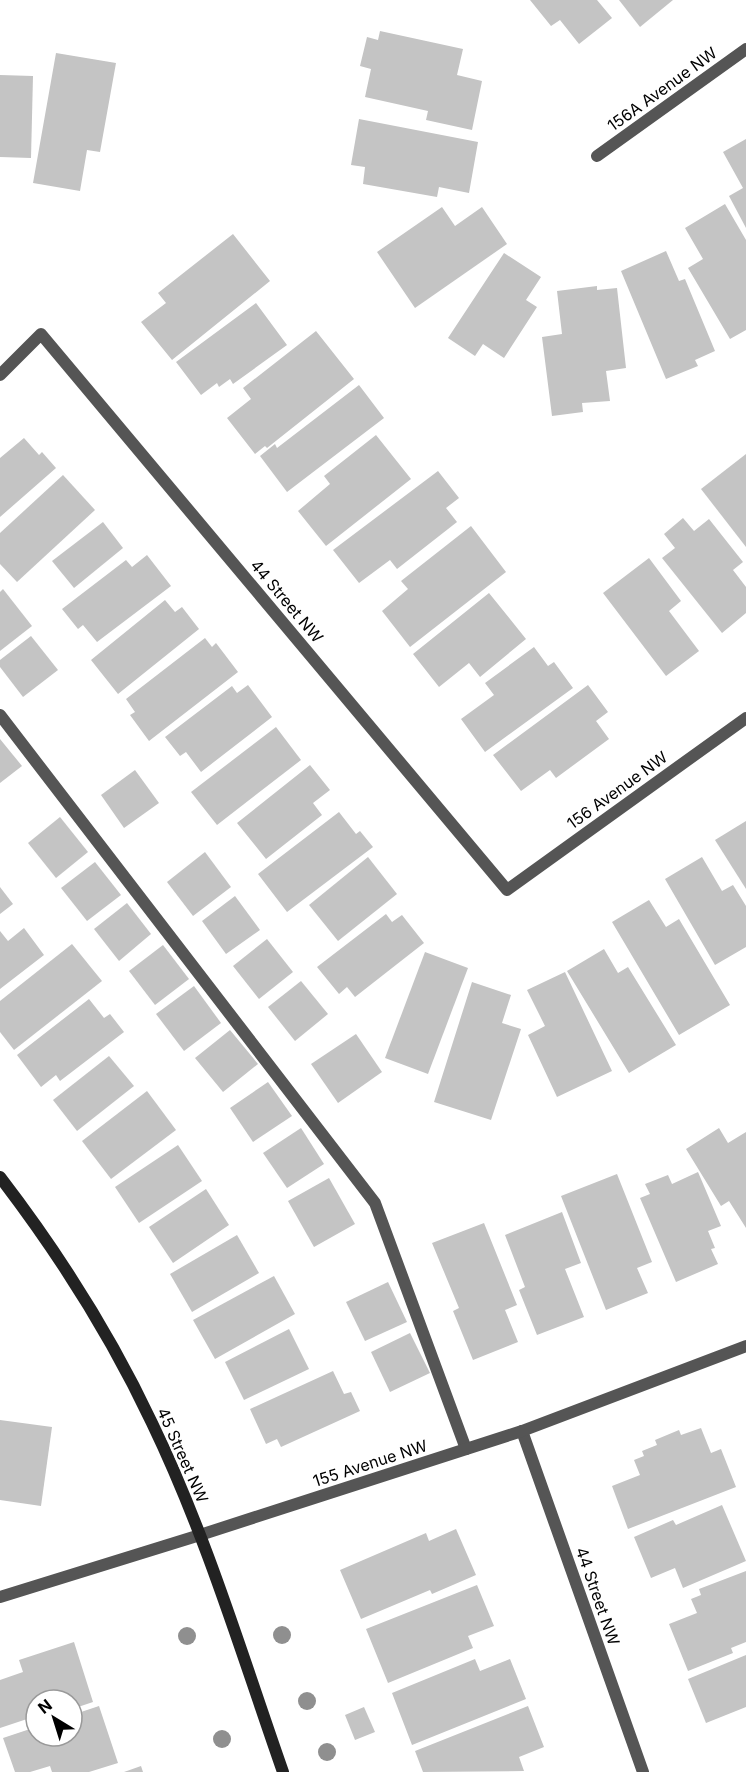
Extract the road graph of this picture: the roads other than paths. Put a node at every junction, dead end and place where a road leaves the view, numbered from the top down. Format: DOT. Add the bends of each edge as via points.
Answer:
graph roads {
  1 [pos="746,49"];
  2 [pos="597,156"];
  3 [pos="0,375"];
  4 [pos="0,715"];
  5 [pos="746,717"];
  6 [pos="507,890"];
  7 [pos="0,1177"];
  8 [pos="746,1346"];
  9 [pos="522,1431"];
  10 [pos="466,1449"];
  11 [pos="200,1536"];
  12 [pos="0,1597"];
  13 [pos="283,1772"];
  14 [pos="643,1772"];
  1 -- 2 [label="street, 156A Avenue NW"];
  3 -- 6 [label="street, 44 Street NW" via="41,334"];
  4 -- 10 [label="street" via="375,1203"];
  5 -- 6 [label="street, 156 Avenue NW"];
  7 -- 11 [label="street, 45 Street NW" via="38,1227 118,1356 153,1424"];
  8 -- 9 [label="street, 155 Avenue NW"];
  9 -- 10 [label="street, 155 Avenue NW"];
  9 -- 14 [label="street, 44 Street NW"];
  10 -- 11 [label="street, 155 Avenue NW"];
  11 -- 12 [label="street, 155 Avenue NW"];
  11 -- 13 [label="street, 45 Street NW"];
}
